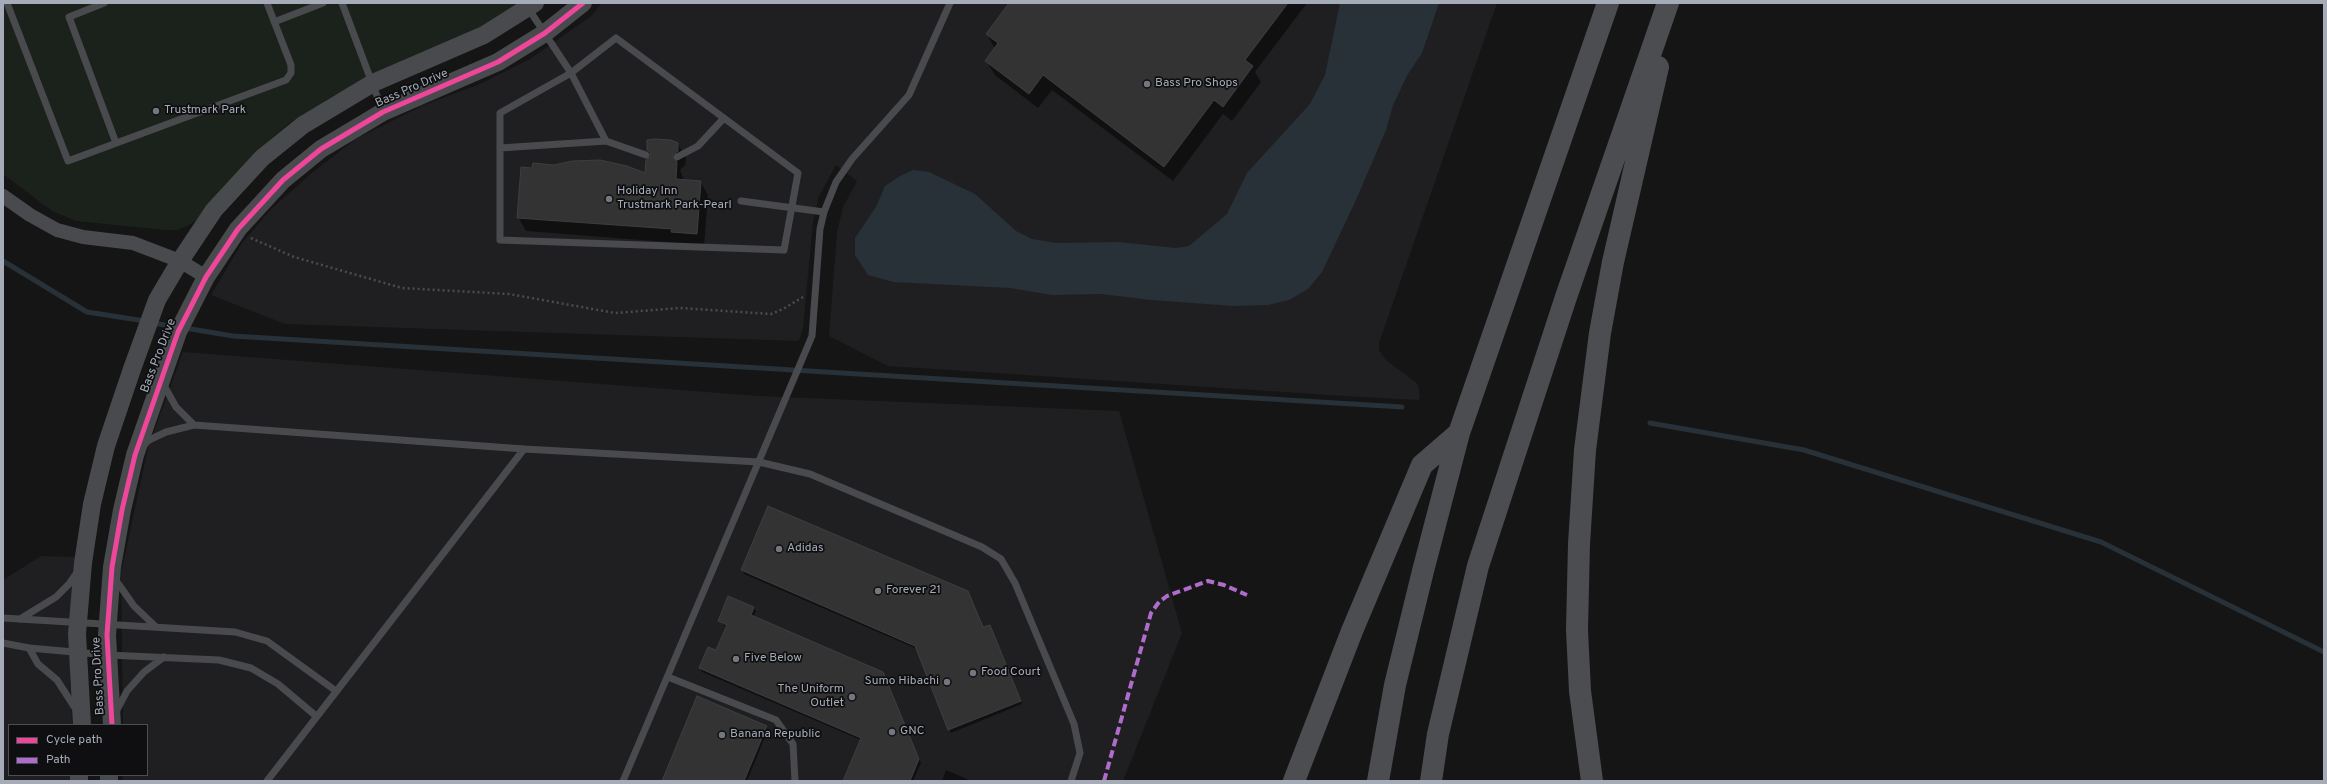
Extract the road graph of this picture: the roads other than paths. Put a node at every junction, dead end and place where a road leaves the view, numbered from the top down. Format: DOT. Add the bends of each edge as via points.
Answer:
graph roads {
  1 [pos="7,3"];
  2 [pos="104,3"];
  3 [pos="267,3"];
  4 [pos="323,3"];
  5 [pos="342,3"];
  6 [pos="583,3"];
  7 [pos="950,3"];
  8 [pos="1608,3"];
  9 [pos="1668,3"];
  10 [pos="1672,3"];
  11 [pos="532,6"];
  12 [pos="274,22"];
  13 [pos="545,33"];
  14 [pos="571,73"];
  15 [pos="373,83"];
  16 [pos="383,112"];
  17 [pos="724,118"];
  18 [pos="606,141"];
  19 [pos="116,143"];
  20 [pos="500,148"];
  21 [pos="646,155"];
  22 [pos="677,157"];
  23 [pos="3,196"];
  24 [pos="741,201"];
  25 [pos="792,206"];
  26 [pos="824,212"];
  27 [pos="180,261"];
  28 [pos="206,276"];
  29 [pos="161,379"];
  30 [pos="194,425"];
  31 [pos="1460,433"];
  32 [pos="524,449"];
  33 [pos="135,455"];
  34 [pos="759,462"];
  35 [pos="83,563"];
  36 [pos="112,574"];
  37 [pos="3,618"];
  38 [pos="20,619"];
  39 [pos="78,622"];
  40 [pos="108,624"];
  41 [pos="156,627"];
  42 [pos="3,643"];
  43 [pos="29,648"];
  44 [pos="78,652"];
  45 [pos="108,655"];
  46 [pos="164,657"];
  47 [pos="668,677"];
  48 [pos="336,691"];
  49 [pos="316,716"];
  50 [pos="82,721"];
  51 [pos="112,722"];
  52 [pos="267,781"];
  53 [pos="623,781"];
  54 [pos="795,781"];
  55 [pos="1071,781"];
  56 [pos="1294,781"];
  57 [pos="1378,781"];
  58 [pos="1432,781"];
  59 [pos="1592,781"];
  1 -- 19 [label="lane" via="68,160"];
  2 -- 19 [label="lane" via="69,17"];
  3 -- 12 [label="lane"];
  4 -- 12 [label="lane"];
  5 -- 15 [label="lane"];
  6 -- 13 [label="street, Bass Pro Drive"];
  7 -- 26 [label="lane" via="909,95 852,159 836,182"];
  8 -- 31 [label="highway"];
  9 -- 58 [label="highway" via="1566,296 1478,566 1438,734"];
  10 -- 59 [label="highway" via="1613,262 1600,333 1588,424 1579,544 1577,630 1580,691"];
  11 -- 13 [label="lane"];
  11 -- 15 [label="street, Bass Pro Drive" via="484,35"];
  12 -- 19 [label="lane" via="292,65 286,80"];
  13 -- 14 [label="lane"];
  13 -- 16 [label="street, Bass Pro Drive" via="498,62"];
  14 -- 17 [label="lane" via="616,38"];
  14 -- 18 [label="lane"];
  14 -- 20 [label="lane" via="500,113"];
  15 -- 16 [label="lane"];
  15 -- 27 [label="street, Bass Pro Drive" via="303,125 262,158 214,210"];
  16 -- 28 [label="street, Bass Pro Drive" via="321,149 283,180 236,232"];
  17 -- 22 [label="lane" via="698,146"];
  17 -- 25 [label="lane" via="798,173"];
  18 -- 20 [label="lane"];
  18 -- 21 [label="lane"];
  20 -- 25 [label="lane" via="500,240 784,250"];
  23 -- 27 [label="street" via="57,230 133,243"];
  24 -- 25 [label="lane"];
  25 -- 26 [label="lane"];
  26 -- 34 [label="lane" via="820,229 812,336"];
  27 -- 28 [label="street"];
  27 -- 35 [label="street, Bass Pro Drive" via="157,300 106,446 92,504"];
  28 -- 29 [label="street, Bass Pro Drive" via="178,332"];
  29 -- 30 [label="lane" via="176,406"];
  29 -- 33 [label="street, Bass Pro Drive"];
  30 -- 32 [label="lane"];
  30 -- 33 [label="lane" via="166,432 149,440"];
  31 -- 56 [label="highway" via="1422,464 1352,630"];
  31 -- 57 [label="highway" via="1395,685"];
  32 -- 34 [label="lane"];
  32 -- 48 [label="lane"];
  33 -- 36 [label="street, Bass Pro Drive" via="122,510"];
  34 -- 47 [label="lane" via="719,550"];
  34 -- 55 [label="lane" via="810,474 982,547 1001,559 1015,583 1074,724 1080,753"];
  35 -- 38 [label="lane" via="70,584 56,597"];
  35 -- 39 [label="street, Bass Pro Drive"];
  36 -- 40 [label="street, Bass Pro Drive"];
  36 -- 41 [label="lane" via="134,606"];
  37 -- 38 [label="lane"];
  38 -- 39 [label="lane"];
  39 -- 40 [label="lane"];
  39 -- 44 [label="street, Bass Pro Drive"];
  40 -- 41 [label="lane"];
  40 -- 45 [label="street, Bass Pro Drive"];
  41 -- 48 [label="lane" via="235,632 267,642"];
  42 -- 43 [label="lane"];
  43 -- 44 [label="lane"];
  43 -- 50 [label="lane" via="38,664 56,680"];
  44 -- 45 [label="lane"];
  44 -- 50 [label="street, Bass Pro Drive"];
  45 -- 46 [label="lane"];
  45 -- 51 [label="street, Bass Pro Drive"];
  46 -- 49 [label="lane" via="219,660 251,668 278,684"];
  46 -- 51 [label="lane" via="144,672 127,691"];
  47 -- 53 [label="lane"];
  47 -- 54 [label="lane" via="776,720 793,744"];
  48 -- 49 [label="lane"];
  49 -- 52 [label="lane"];
}
